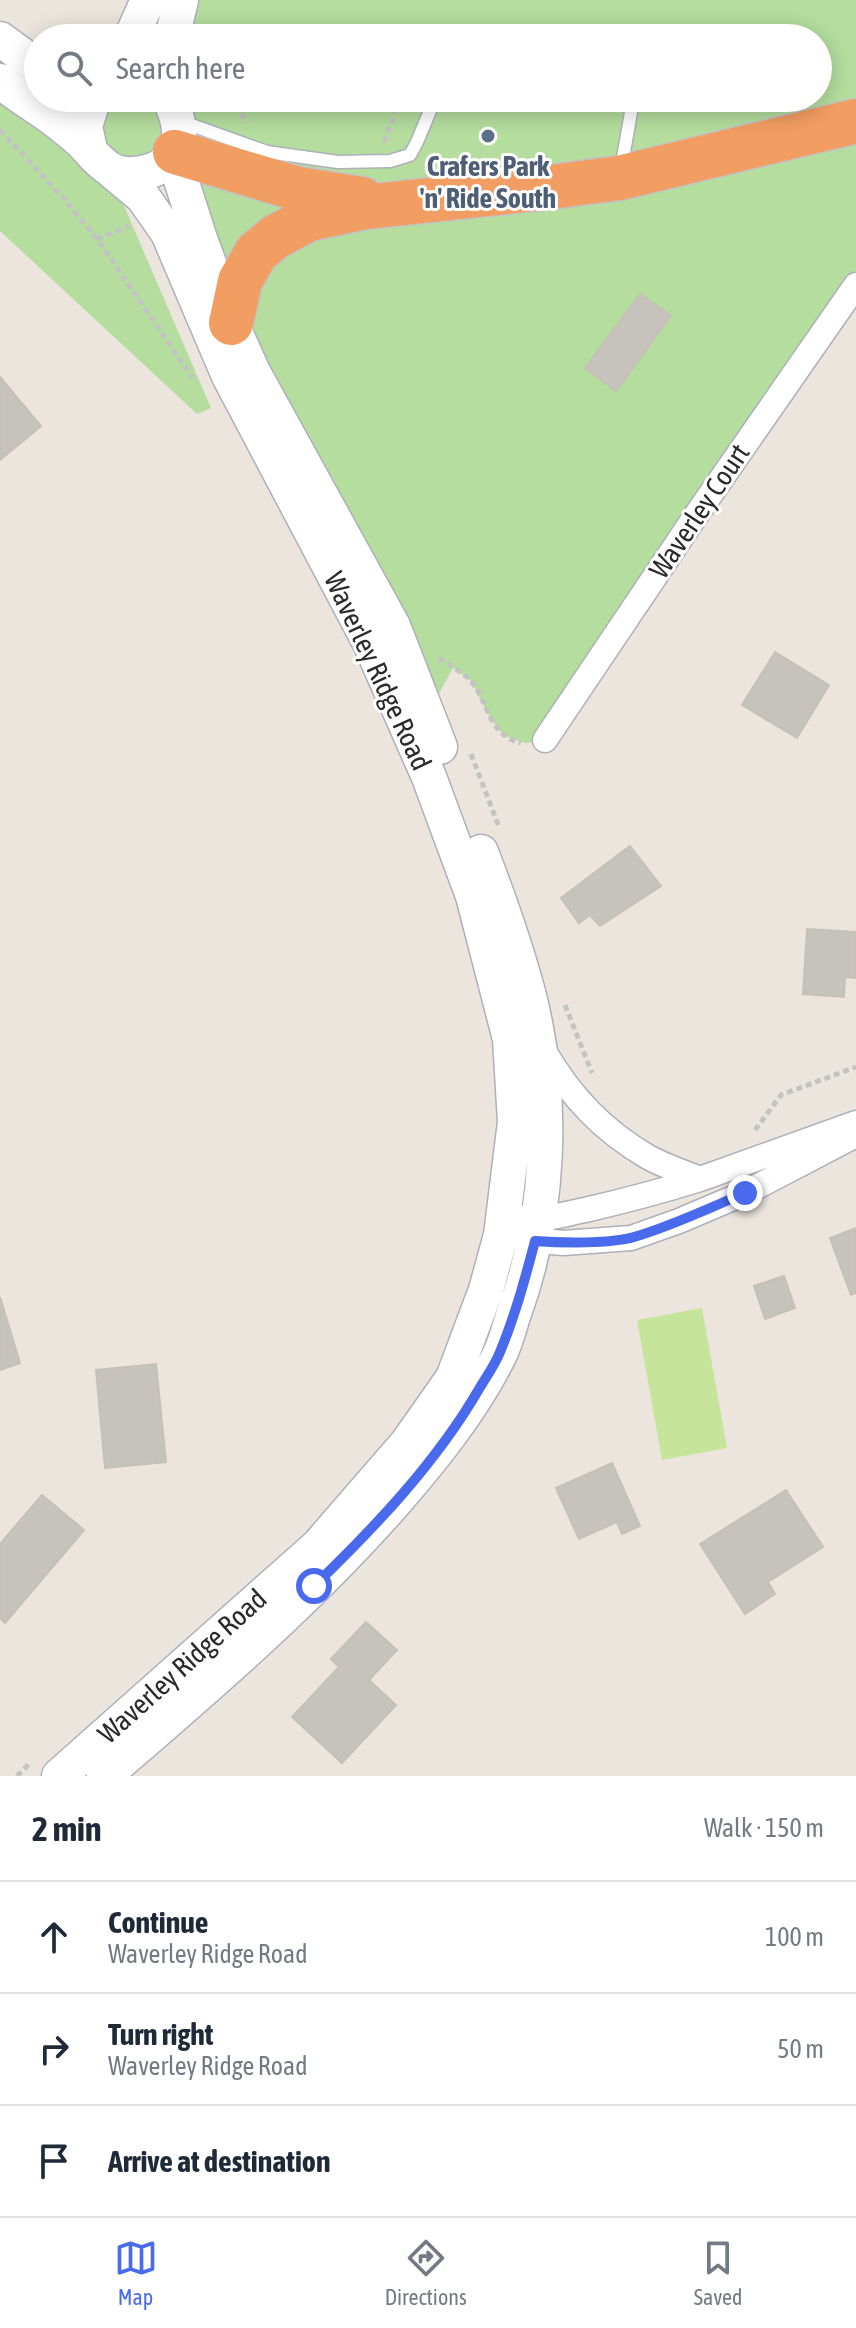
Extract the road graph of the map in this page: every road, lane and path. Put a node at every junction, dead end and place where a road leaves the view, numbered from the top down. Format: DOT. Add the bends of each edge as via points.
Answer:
graph roads {
  1 [pos="148,0"];
  2 [pos="181,0"];
  3 [pos="137,24"];
  4 [pos="175,24"];
  5 [pos="0,39"];
  6 [pos="24,57"];
  7 [pos="0,81"];
  8 [pos="24,99"];
  9 [pos="42,112"];
  10 [pos="89,112"];
  11 [pos="239,112"];
  12 [pos="396,112"];
  13 [pos="430,112"];
  14 [pos="631,112"];
  15 [pos="856,121"];
  16 [pos="250,125"];
  17 [pos="0,130"];
  18 [pos="174,132"];
  19 [pos="374,143"];
  20 [pos="101,161"];
  21 [pos="619,178"];
  22 [pos="416,201"];
  23 [pos="140,221"];
  24 [pos="97,239"];
  25 [pos="856,285"];
  26 [pos="231,323"];
  27 [pos="187,367"];
  28 [pos="439,658"];
  29 [pos="545,740"];
  30 [pos="536,1038"];
  31 [pos="856,1067"];
  32 [pos="856,1123"];
  33 [pos="856,1135"];
  34 [pos="726,1169"];
  35 [pos="700,1179"];
  36 [pos="503,1225"];
  37 [pos="536,1230"];
  38 [pos="47,1767"];
  39 [pos="17,1776"];
  40 [pos="104,1776"];
  1 -- 3 [label="main road"];
  2 -- 4 [label="main road"];
  5 -- 6 [label="main road"];
  7 -- 8 [label="main road, Waverley Ridge Road"];
  9 -- 20 [label="main road, Waverley Ridge Road"];
  10 -- 20 [label="main road" via="86,134"];
  11 -- 16 [label="path"];
  12 -- 19 [label="path" via="385,141"];
  13 -- 18 [label="lane" via="410,155 390,161 338,162"];
  14 -- 21 [label="lane"];
  15 -- 21 [label="highway"];
  17 -- 24 [label="path"];
  18 -- 20 [label="main road" via="166,163 150,171 128,174"];
  18 -- 22 [label="highway" via="298,189 346,198"];
  18 -- 26 [label="main road, Waverley Ridge Road" via="200,239"];
  20 -- 36 [label="main road, Waverley Ridge Road" via="143,197 175,246 229,376 370,643 434,792 473,896 510,1039 515,1122"];
  21 -- 22 [label="highway"];
  22 -- 26 [label="highway" via="322,215 275,237 245,270"];
  23 -- 24 [label="path"];
  24 -- 27 [label="path"];
  25 -- 29 [label="street, Waverley Court"];
  26 -- 30 [label="main road, Waverley Ridge Road" via="393,626 498,898 529,996"];
  28 -- 29 [label="path" via="471,681 504,736 525,743"];
  30 -- 35 [label="street, Waverley Ridge Road" via="558,1076 604,1128 651,1159"];
  30 -- 37 [label="main road, Waverley Ridge Road" via="545,1154"];
  31 -- 34 [label="path" via="781,1095"];
  32 -- 34 [label="street"];
  33 -- 37 [label="street" via="745,1193 631,1238 563,1243"];
  34 -- 35 [label="street"];
  35 -- 37 [label="street"];
  36 -- 37 [label="street"];
  36 -- 38 [label="main road, Waverley Ridge Road" via="486,1290 453,1378 408,1442 318,1546"];
  37 -- 40 [label="main road, Waverley Ridge Road" via="522,1294 499,1355 421,1472 354,1548 266,1634"];
  38 -- 39 [label="path"];
}
